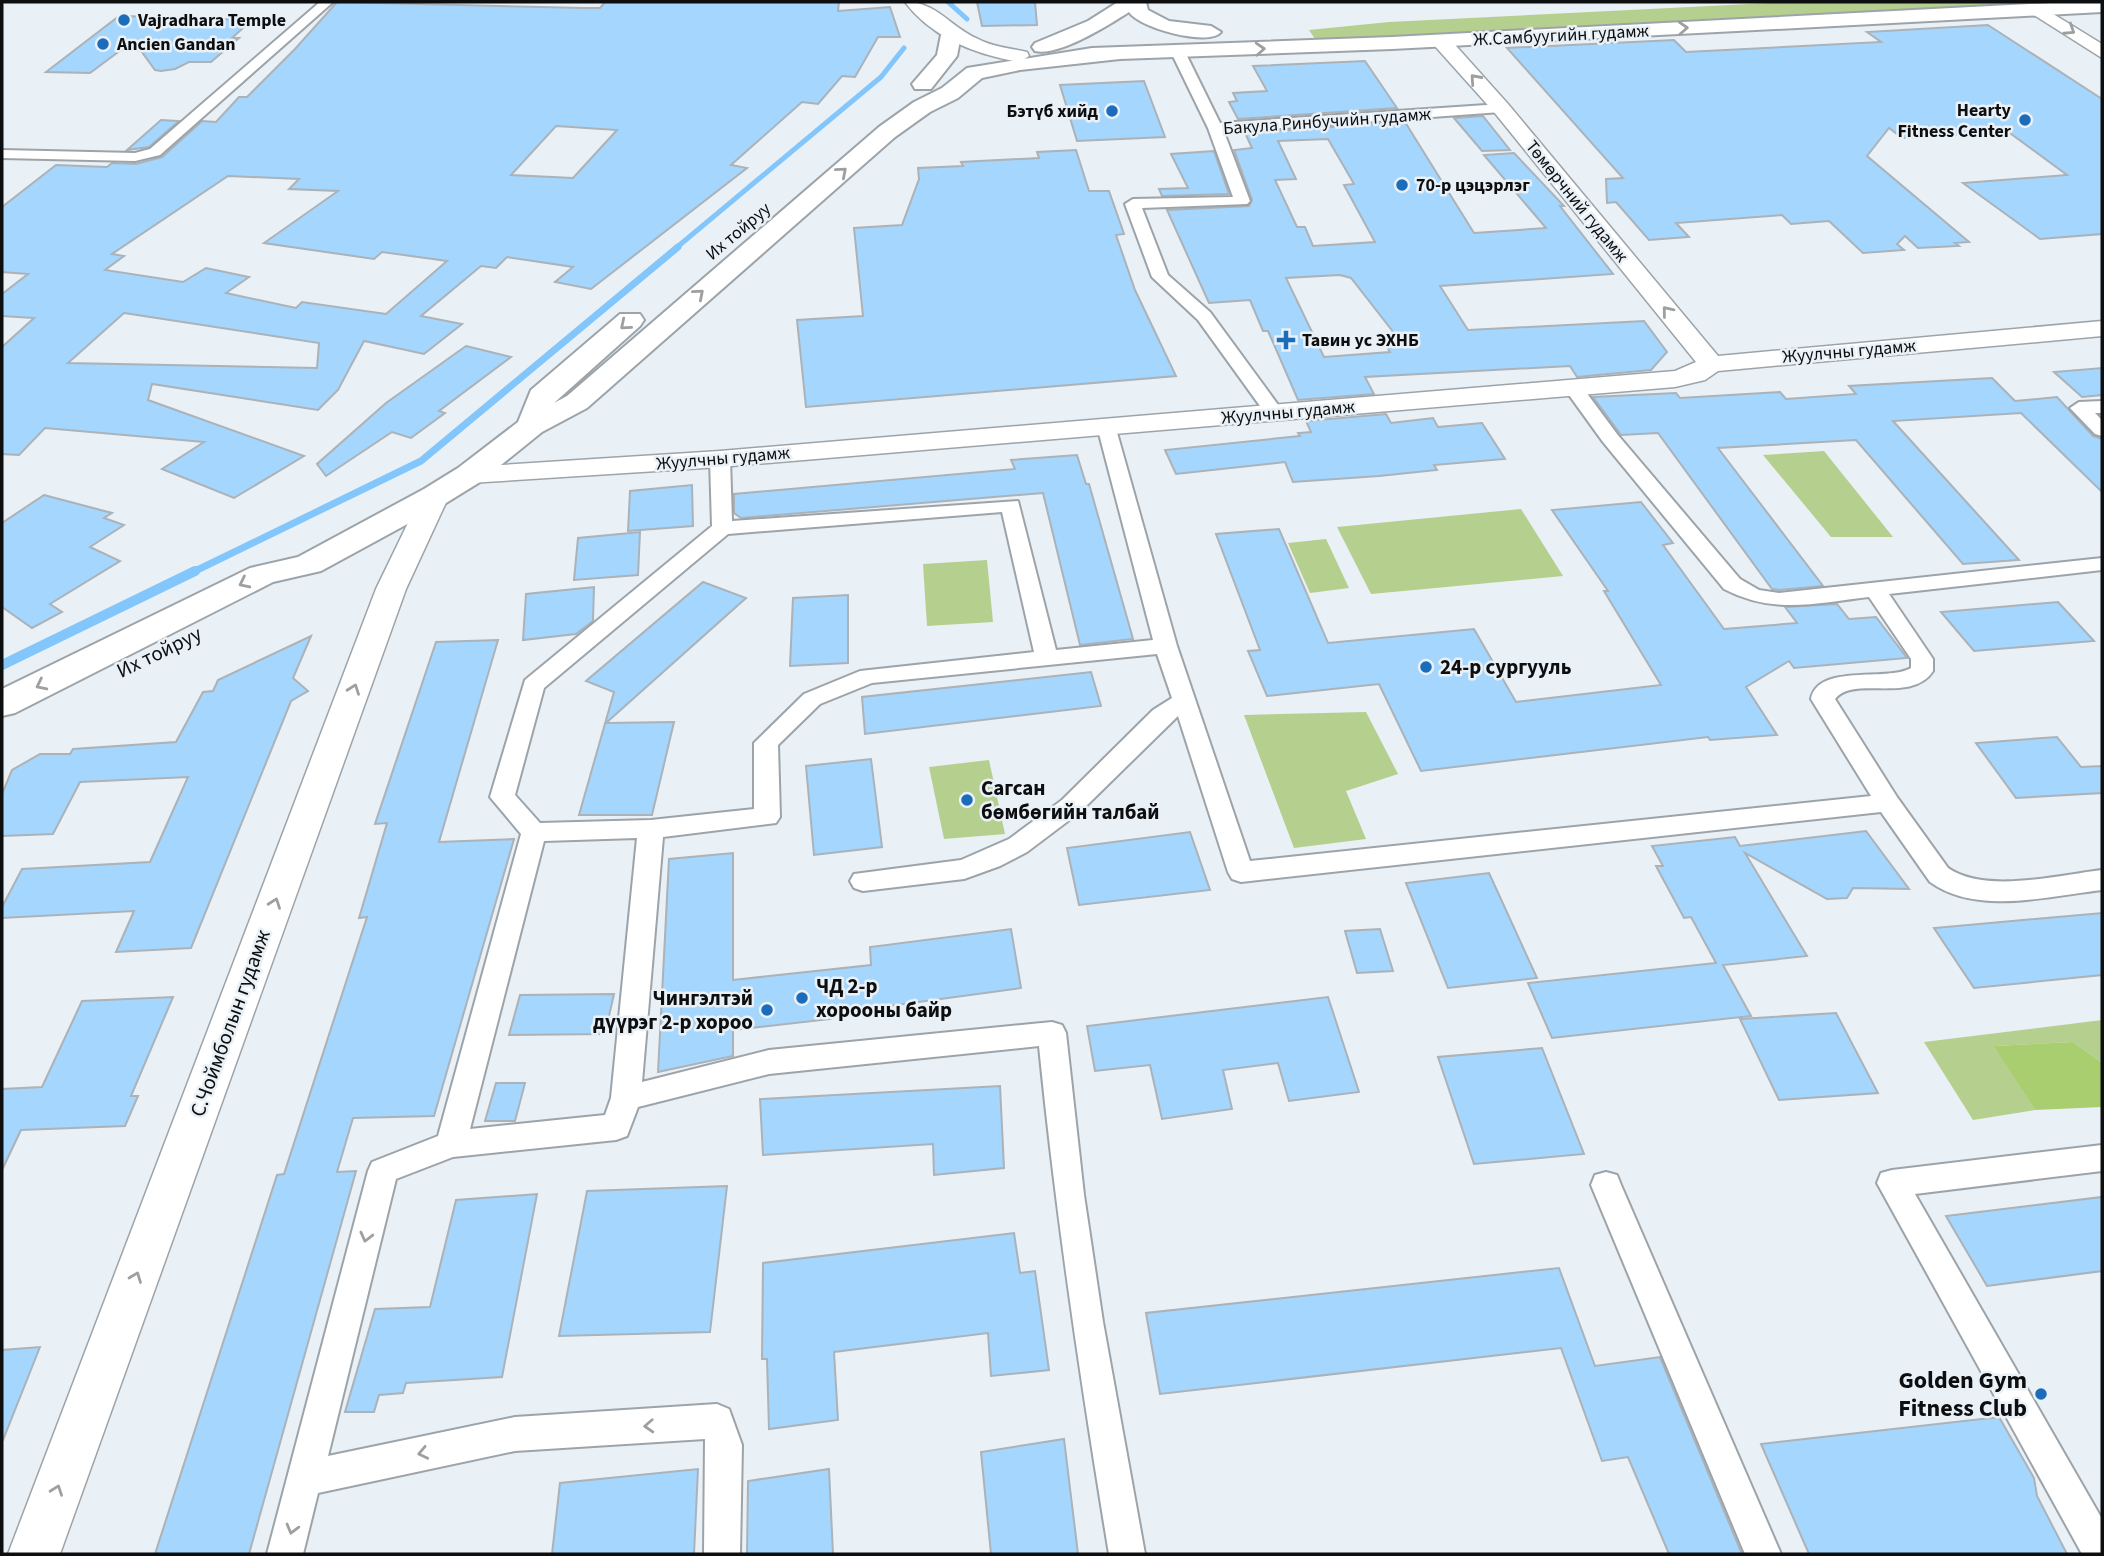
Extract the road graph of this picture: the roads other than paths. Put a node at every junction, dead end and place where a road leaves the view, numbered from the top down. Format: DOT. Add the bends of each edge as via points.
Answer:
graph roads {
  1 [pos="327,2"];
  2 [pos="914,2"];
  3 [pos="1133,2"];
  4 [pos="2102,6"];
  5 [pos="2037,9"];
  6 [pos="1625,13"];
  7 [pos="1277,27"];
  8 [pos="945,29"];
  9 [pos="1643,31"];
  10 [pos="1441,41"];
  11 [pos="1215,42"];
  12 [pos="1052,43"];
  13 [pos="1178,52"];
  14 [pos="2102,52"];
  15 [pos="1116,54"];
  16 [pos="1020,56"];
  17 [pos="975,73"];
  18 [pos="923,84"];
  19 [pos="1501,108"];
  20 [pos="1215,128"];
  21 [pos="2,154"];
  22 [pos="708,256"];
  23 [pos="646,307"];
  24 [pos="2102,329"];
  25 [pos="1711,363"];
  26 [pos="1573,388"];
  27 [pos="2102,407"];
  28 [pos="1276,413"];
  29 [pos="531,426"];
  30 [pos="1107,426"];
  31 [pos="2102,430"];
  32 [pos="720,459"];
  33 [pos="469,475"];
  34 [pos="435,496"];
  35 [pos="722,528"];
  36 [pos="309,564"];
  37 [pos="2102,564"];
  38 [pos="1875,590"];
  39 [pos="1167,646"];
  40 [pos="1047,658"];
  41 [pos="1184,701"];
  42 [pos="2,704"];
  43 [pos="2,730"];
  44 [pos="1888,803"];
  45 [pos="651,829"];
  46 [pos="534,832"];
  47 [pos="2102,880"];
  48 [pos="863,881"];
  49 [pos="626,1098"];
  50 [pos="451,1144"];
  51 [pos="2102,1158"];
  52 [pos="1606,1185"];
  53 [pos="306,1478"];
  54 [pos="34,1554"];
  55 [pos="285,1554"];
  56 [pos="722,1554"];
  57 [pos="1128,1554"];
  58 [pos="1763,1554"];
  59 [pos="2102,1554"];
  1 -- 21 [label="street" via="155,152 135,157"];
  2 -- 8 [label="main road"];
  3 -- 11 [label="main road" via="1139,13 1154,22"];
  3 -- 12 [label="main road" via="1096,25"];
  4 -- 5 [label="main road, Ж.Самбуугийн гудамж"];
  9 -- 5 [label="main road, Ж.Самбуугийн гудамж, one-way"];
  5 -- 14 [label="main road, one-way"];
  6 -- 9 [label="main road"];
  7 -- 11 [label="main road, Ж.Самбуугийн гудамж"];
  8 -- 12 [label="main road" via="993,40"];
  8 -- 16 [label="main road" via="984,52"];
  8 -- 18 [label="main road" via="947,56"];
  9 -- 10 [label="main road, Ж.Самбуугийн гудамж"];
  11 -- 10 [label="main road, Ж.Самбуугийн гудамж, one-way"];
  19 -- 10 [label="main road, Төмөрчний гудамж, one-way"];
  11 -- 12 [label="main road, Ж.Самбуугийн гудамж"];
  11 -- 13 [label="main road, Ж.Самбуугийн гудамж"];
  12 -- 16 [label="main road, Их тойруу"];
  13 -- 15 [label="main road, Ж.Самбуугийн гудамж"];
  13 -- 20 [label="street"];
  15 -- 16 [label="main road, Ж.Самбуугийн гудамж"];
  15 -- 17 [label="main road"];
  16 -- 17 [label="main road, Их тойруу"];
  17 -- 18 [label="main road, Их тойруу"];
  29 -- 17 [label="main road, Их тойруу, one-way" via="578,402 887,132"];
  18 -- 22 [label="main road, Их тойруу" via="891,104"];
  19 -- 20 [label="street, Бакула Ринбучийн гудамж"];
  25 -- 19 [label="main road, Төмөрчний гудамж, one-way"];
  20 -- 28 [label="street, Бакула Ринбучийн гудамж" via="1242,201 1133,204 1160,277 1204,316"];
  23 -- 29 [label="main road, one-way" via="541,396"];
  24 -- 25 [label="main road, Жуулчны гудамж"];
  25 -- 26 [label="main road, Жуулчны гудамж" via="1675,379"];
  26 -- 28 [label="main road, Жуулчны гудамж"];
  26 -- 38 [label="street" via="1732,584 1753,595 1779,600"];
  27 -- 31 [label="street" via="2079,408"];
  28 -- 30 [label="main road, Жуулчны гудамж"];
  29 -- 33 [label="main road, Их тойруу"];
  30 -- 32 [label="main road, Жуулчны гудамж"];
  30 -- 39 [label="street"];
  32 -- 33 [label="main road, Жуулчны гудамж"];
  32 -- 35 [label="street"];
  33 -- 34 [label="main road, Их тойруу"];
  34 -- 36 [label="main road, Их тойруу"];
  54 -- 34 [label="main road, С.Чоймболын гудамж, one-way" via="391,589"];
  35 -- 40 [label="street" via="1011,506"];
  35 -- 46 [label="street" via="533,685 502,797"];
  36 -- 42 [label="main road, Их тойруу, one-way" via="262,575"];
  36 -- 43 [label="main road, Их тойруу" via="288,588"];
  37 -- 38 [label="street"];
  38 -- 44 [label="street" via="1923,659 1922,671 1906,678 1837,686 1823,699"];
  39 -- 40 [label="street"];
  39 -- 41 [label="street"];
  40 -- 45 [label="street" via="868,676 812,699 766,743 767,817"];
  41 -- 44 [label="street" via="1241,872"];
  41 -- 48 [label="street" via="1161,716 1037,834 1009,853 964,869"];
  44 -- 47 [label="street" via="1939,875 1961,888 1985,892"];
  45 -- 46 [label="street"];
  45 -- 49 [label="street"];
  46 -- 50 [label="street"];
  49 -- 50 [label="street" via="616,1127"];
  49 -- 57 [label="street" via="769,1062 1052,1033 1083,1297"];
  50 -- 53 [label="street, one-way" via="383,1171"];
  51 -- 59 [label="street" via="1892,1183"];
  52 -- 58 [label="street"];
  53 -- 55 [label="street, one-way"];
  56 -- 53 [label="street, one-way" via="725,1445 717,1422 515,1434"];
}
